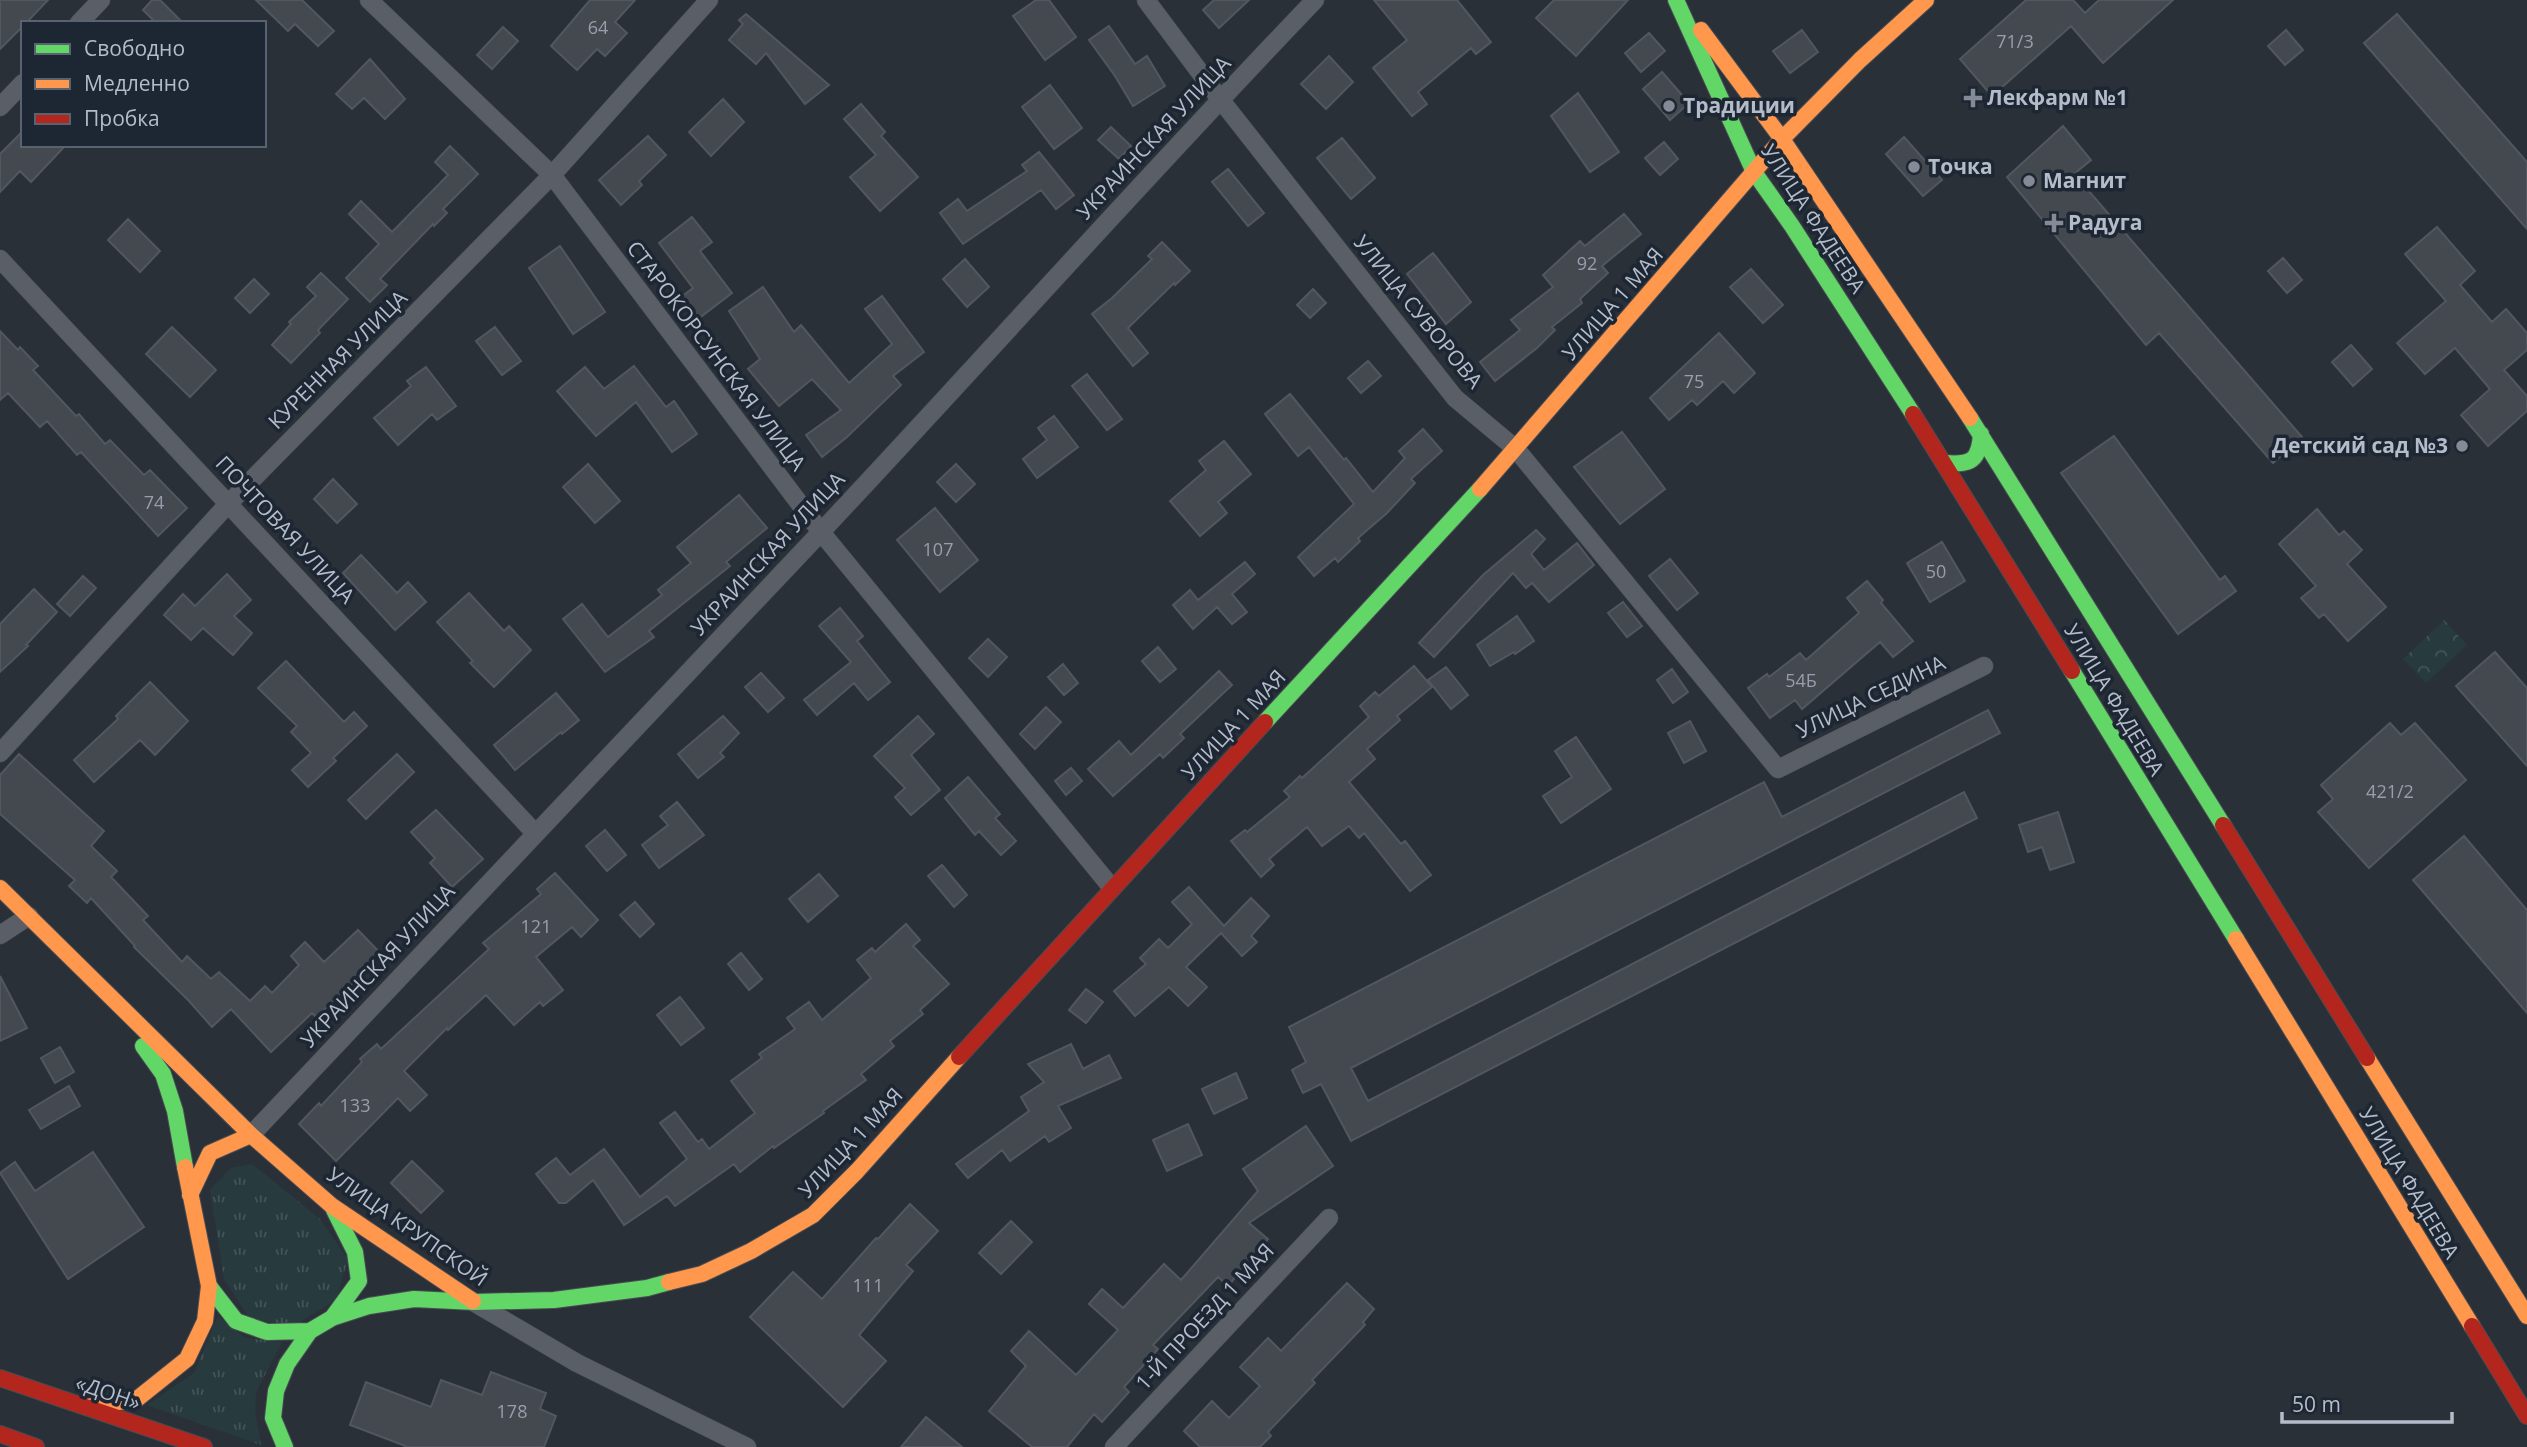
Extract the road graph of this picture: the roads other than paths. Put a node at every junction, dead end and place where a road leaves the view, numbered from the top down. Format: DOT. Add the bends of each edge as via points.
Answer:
graph roads {
  1 [pos="101,0"];
  2 [pos="369,0"];
  3 [pos="709,0"];
  4 [pos="1146,0"];
  5 [pos="1315,0"];
  6 [pos="1677,0"];
  7 [pos="1926,0"];
  8 [pos="81,21"];
  9 [pos="21,85"];
  10 [pos="1220,99"];
  11 [pos="0,107"];
  12 [pos="1783,139"];
  13 [pos="1754,172"];
  14 [pos="552,175"];
  15 [pos="0,259"];
  16 [pos="1981,434"];
  17 [pos="1516,449"];
  18 [pos="1945,463"];
  19 [pos="229,503"];
  20 [pos="821,532"];
  21 [pos="1984,666"];
  22 [pos="0,753"];
  23 [pos="1778,769"];
  24 [pos="534,832"];
  25 [pos="0,888"];
  26 [pos="1112,888"];
  27 [pos="29,916"];
  28 [pos="0,935"];
  29 [pos="104,992"];
  30 [pos="251,1136"];
  31 [pos="190,1195"];
  32 [pos="332,1206"];
  33 [pos="1329,1218"];
  34 [pos="209,1286"];
  35 [pos="474,1302"];
  36 [pos="2527,1315"];
  37 [pos="332,1318"];
  38 [pos="310,1331"];
  39 [pos="0,1377"];
  40 [pos="85,1408"];
  41 [pos="2527,1416"];
  42 [pos="0,1434"];
  43 [pos="36,1447"];
  44 [pos="204,1447"];
  45 [pos="285,1447"];
  46 [pos="747,1447"];
  47 [pos="1114,1447"];
  1 -- 8 [label="street"];
  2 -- 14 [label="street, СТАРОКОРСУНСКАЯ УЛИЦА"];
  3 -- 14 [label="street, КУРЕННАЯ УЛИЦА"];
  4 -- 10 [label="street, УЛИЦА СУВОРОВА"];
  5 -- 10 [label="street, УКРАИНСКАЯ УЛИЦА"];
  6 -- 12 [label="main road, УЛИЦА ФАДЕЕВА"];
  6 -- 13 [label="main road, УЛИЦА ФАДЕЕВА"];
  7 -- 12 [label="main road, УЛИЦА 1 МАЯ"];
  9 -- 11 [label="street"];
  10 -- 17 [label="street, УЛИЦА СУВОРОВА" via="1455,398"];
  10 -- 20 [label="street, УКРАИНСКАЯ УЛИЦА"];
  12 -- 13 [label="main road, УЛИЦА 1 МАЯ"];
  12 -- 16 [label="main road, УЛИЦА ФАДЕЕВА"];
  13 -- 17 [label="main road, УЛИЦА 1 МАЯ"];
  13 -- 18 [label="main road, УЛИЦА ФАДЕЕВА"];
  14 -- 19 [label="street, КУРЕННАЯ УЛИЦА"];
  14 -- 20 [label="street, СТАРОКОРСУНСКАЯ УЛИЦА"];
  15 -- 19 [label="street, ПОЧТОВАЯ УЛИЦА"];
  16 -- 18 [label="main road" via="1980,450 1973,461"];
  16 -- 36 [label="main road, УЛИЦА ФАДЕЕВА"];
  17 -- 23 [label="street, УЛИЦА СУВОРОВА"];
  17 -- 26 [label="main road, УЛИЦА 1 МАЯ"];
  18 -- 41 [label="main road, УЛИЦА ФАДЕЕВА"];
  19 -- 22 [label="street, КУРЕННАЯ УЛИЦА"];
  19 -- 24 [label="street, ПОЧТОВАЯ УЛИЦА"];
  20 -- 24 [label="street, УКРАИНСКАЯ УЛИЦА"];
  20 -- 26 [label="street, СТАРОКОРСУНСКАЯ УЛИЦА"];
  21 -- 23 [label="street, УЛИЦА СЕДИНА"];
  24 -- 30 [label="street, УКРАИНСКАЯ УЛИЦА"];
  25 -- 27 [label="main road, УЛИЦА КРУПСКОЙ"];
  26 -- 35 [label="main road, УЛИЦА 1 МАЯ" via="813,1215 702,1274 554,1300"];
  27 -- 28 [label="street"];
  27 -- 29 [label="main road, УЛИЦА КРУПСКОЙ"];
  29 -- 30 [label="main road, УЛИЦА КРУПСКОЙ"];
  29 -- 31 [label="main road" via="163,1074 175,1111"];
  30 -- 31 [label="main road" via="210,1153"];
  30 -- 32 [label="main road, УЛИЦА КРУПСКОЙ"];
  31 -- 34 [label="main road"];
  32 -- 35 [label="main road, УЛИЦА КРУПСКОЙ"];
  32 -- 37 [label="main road" via="355,1252 359,1281"];
  33 -- 47 [label="street, 1-Й ПРОЕЗД 1 МАЯ"];
  34 -- 38 [label="main road" via="236,1321 267,1332"];
  34 -- 40 [label="main road" via="205,1321 187,1359 137,1399"];
  35 -- 37 [label="main road, УЛИЦА 1 МАЯ" via="414,1299"];
  35 -- 46 [label="street, УЛИЦА КРУПСКОЙ" via="577,1363"];
  37 -- 38 [label="main road"];
  38 -- 45 [label="main road" via="286,1364 276,1391 273,1419"];
  39 -- 40 [label="main road, «ДОН»"];
  40 -- 44 [label="main road, «ДОН»"];
  42 -- 43 [label="main road"];
}
